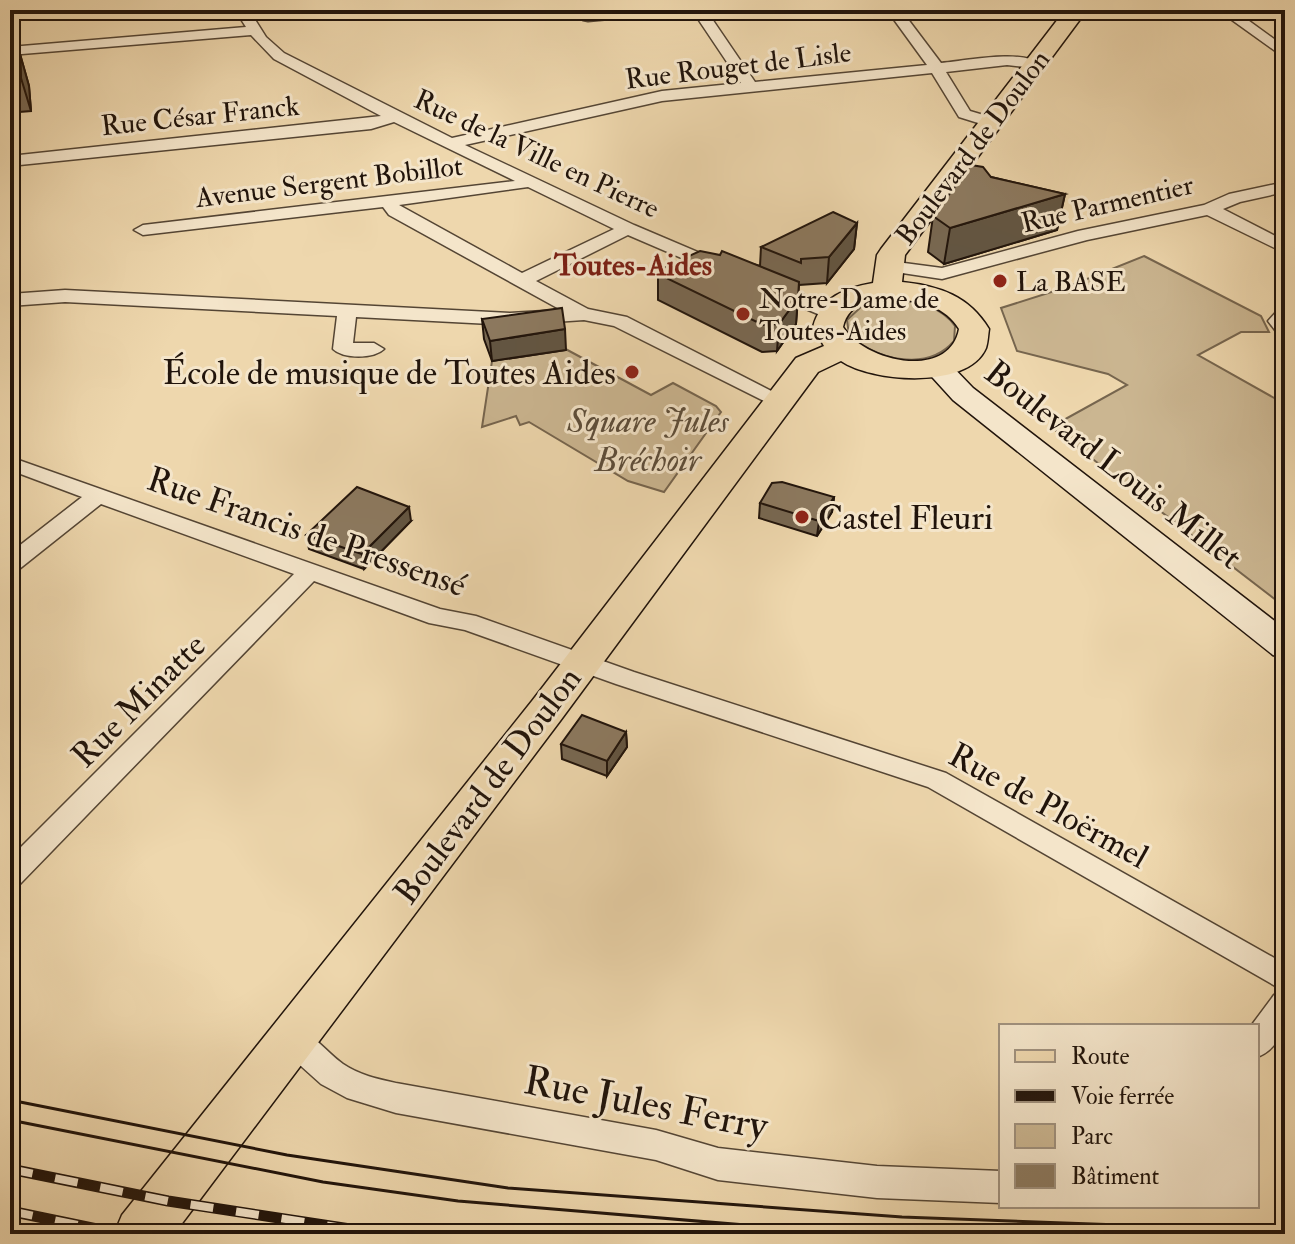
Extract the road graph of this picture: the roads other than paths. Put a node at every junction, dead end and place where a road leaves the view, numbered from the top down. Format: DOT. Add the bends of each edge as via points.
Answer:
graph roads {
  1 [pos="242,10"];
  2 [pos="584,10"];
  3 [pos="664,10"];
  4 [pos="699,10"];
  5 [pos="894,10"];
  6 [pos="1076,10"];
  7 [pos="1225,10"];
  8 [pos="254,31"];
  9 [pos="10,51"];
  10 [pos="1285,54"];
  11 [pos="1034,64"];
  12 [pos="937,68"];
  13 [pos="751,87"];
  14 [pos="395,117"];
  15 [pos="991,122"];
  16 [pos="451,143"];
  17 [pos="10,161"];
  18 [pos="521,185"];
  19 [pos="1285,187"];
  20 [pos="387,201"];
  21 [pos="1209,209"];
  22 [pos="628,229"];
  23 [pos="143,230"];
  24 [pos="1285,248"];
  25 [pos="888,278"];
  26 [pos="521,281"];
  27 [pos="933,284"];
  28 [pos="10,300"];
  29 [pos="347,310"];
  30 [pos="832,313"];
  31 [pos="584,314"];
  32 [pos="1285,314"];
  33 [pos="1285,330"];
  34 [pos="374,349"];
  35 [pos="842,349"];
  36 [pos="937,367"];
  37 [pos="778,402"];
  38 [pos="10,463"];
  39 [pos="98,495"];
  40 [pos="10,565"];
  41 [pos="311,570"];
  42 [pos="1285,647"];
  43 [pos="582,662"];
  44 [pos="10,876"];
  45 [pos="1285,979"];
  46 [pos="1285,1004"];
  47 [pos="293,1039"];
  48 [pos="1259,1040"];
  49 [pos="999,1187"];
  50 [pos="141,1234"];
  1 -- 8 [label="street, Rue de la Ville en Pierre"];
  2 -- 3 [label="street" via="588,17"];
  4 -- 13 [label="street"];
  5 -- 12 [label="street"];
  6 -- 11 [label="main road, Boulevard de Doulon"];
  7 -- 10 [label="street"];
  8 -- 9 [label="street"];
  8 -- 14 [label="street, Rue de la Ville en Pierre" via="279,56"];
  11 -- 12 [label="street, Rue Rouget de Lisle" via="1007,61"];
  11 -- 15 [label="main road, Boulevard de Doulon"];
  12 -- 13 [label="street, Rue Rouget de Lisle"];
  12 -- 15 [label="street" via="964,114"];
  13 -- 16 [label="street, Rue Rouget de Lisle" via="662,96"];
  14 -- 16 [label="street, Rue de la Ville en Pierre"];
  14 -- 17 [label="street, Rue César Franck" via="371,124"];
  15 -- 25 [label="main road, Boulevard de Doulon" via="891,255"];
  16 -- 22 [label="street, Rue de la Ville en Pierre"];
  18 -- 20 [label="street, Avenue Sergent Bobillot"];
  19 -- 21 [label="street, Rue Parmentier"];
  20 -- 23 [label="street, Avenue Sergent Bobillot"];
  20 -- 26 [label="street" via="395,211"];
  21 -- 24 [label="street"];
  21 -- 27 [label="street, Rue Parmentier" via="1084,235"];
  22 -- 26 [label="street"];
  22 -- 30 [label="street, Rue de la Ville en Pierre"];
  25 -- 27 [label="main road"];
  25 -- 30 [label="main road"];
  26 -- 31 [label="street"];
  27 -- 36 [label="main road" via="974,329 970,349"];
  28 -- 29 [label="street" via="55,295"];
  29 -- 31 [label="street" via="510,319"];
  29 -- 34 [label="street" via="343,349"];
  30 -- 35 [label="main road" via="830,335"];
  31 -- 37 [label="street" via="633,325"];
  32 -- 33 [label="street" via="1277,321"];
  35 -- 36 [label="main road" via="885,367"];
  35 -- 37 [label="main road, Boulevard de Doulon" via="807,365"];
  36 -- 42 [label="street, Boulevard Louis Millet" via="963,394"];
  37 -- 43 [label="main road, Boulevard de Doulon"];
  38 -- 39 [label="street, Rue Francis de Pressensé"];
  39 -- 40 [label="street"];
  39 -- 41 [label="street, Rue Francis de Pressensé"];
  41 -- 43 [label="street, Rue Francis de Pressensé" via="437,617 468,622"];
  41 -- 44 [label="street, Rue Minatte"];
  43 -- 45 [label="street, Rue de Ploërmel" via="937,780"];
  43 -- 47 [label="main road, Boulevard de Doulon"];
  46 -- 48 [label="street"];
  47 -- 49 [label="street, Rue Jules Ferry" via="332,1074 396,1098 656,1145 718,1164 877,1182"];
  47 -- 50 [label="main road, Boulevard de Doulon"];
}
